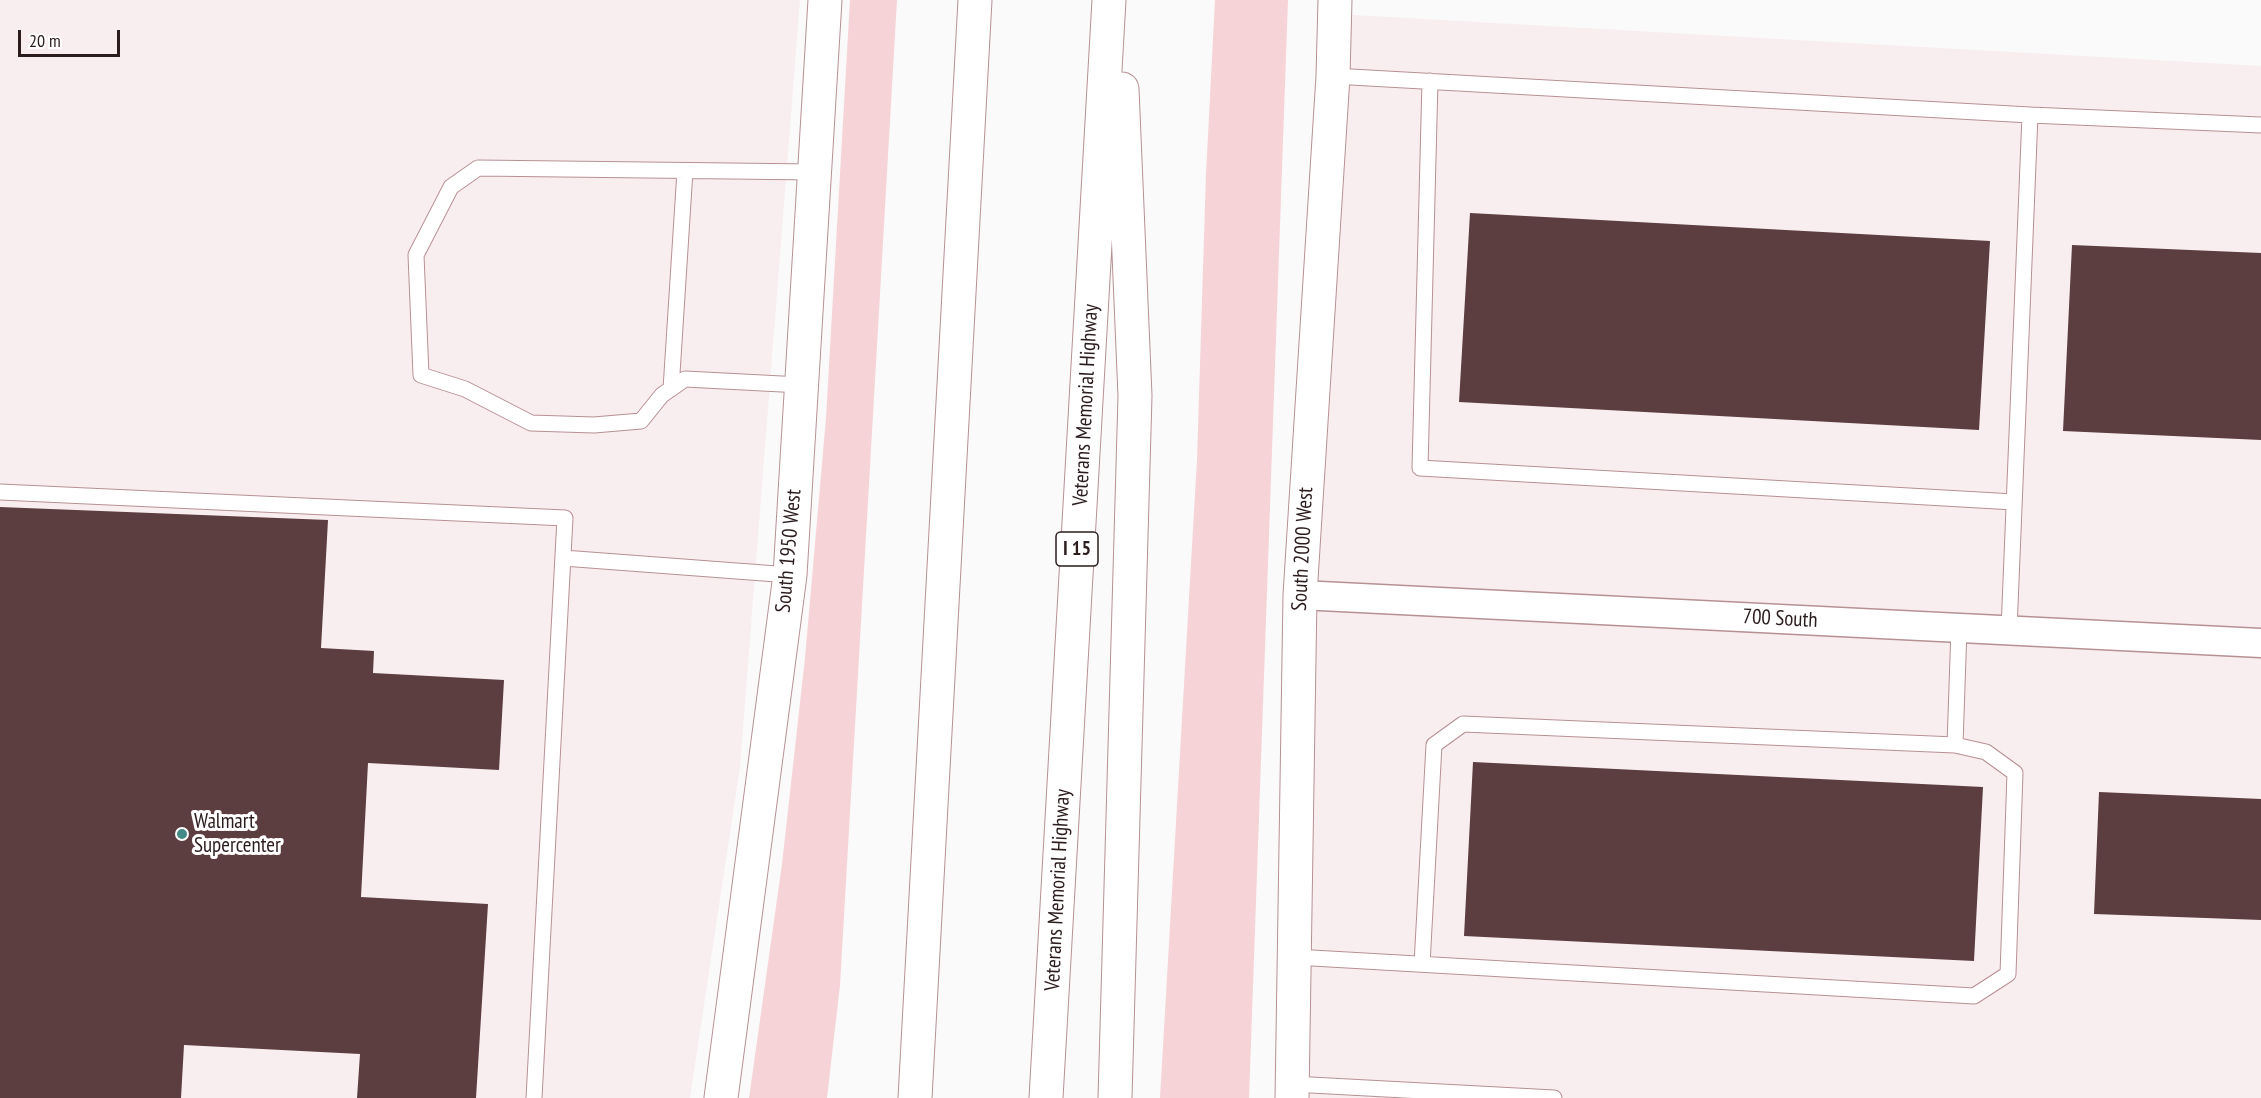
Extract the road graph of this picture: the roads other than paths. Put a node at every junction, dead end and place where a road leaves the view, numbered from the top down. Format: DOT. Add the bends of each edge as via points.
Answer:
graph roads {
  1 [pos="825,0"];
  2 [pos="975,0"];
  3 [pos="1109,0"];
  4 [pos="1119,0"];
  5 [pos="1335,0"];
  6 [pos="1333,76"];
  7 [pos="1430,81"];
  8 [pos="2030,115"];
  9 [pos="2261,125"];
  10 [pos="685,171"];
  11 [pos="814,172"];
  12 [pos="801,385"];
  13 [pos="671,389"];
  14 [pos="0,492"];
  15 [pos="2014,502"];
  16 [pos="563,558"];
  17 [pos="790,575"];
  18 [pos="1300,595"];
  19 [pos="1959,628"];
  20 [pos="2009,630"];
  21 [pos="2261,643"];
  22 [pos="1955,745"];
  23 [pos="1295,957"];
  24 [pos="1422,964"];
  25 [pos="916,1059"];
  26 [pos="1292,1091"];
  27 [pos="1428,1095"];
  28 [pos="1527,1097"];
  29 [pos="534,1098"];
  30 [pos="721,1098"];
  31 [pos="905,1098"];
  32 [pos="915,1098"];
  33 [pos="1046,1098"];
  34 [pos="1115,1098"];
  35 [pos="1554,1098"];
  1 -- 11 [label="main road, South 1950 West"];
  2 -- 25 [label="main road"];
  3 -- 33 [label="main road, Veterans Memorial Highway / I 15"];
  4 -- 34 [label="main road" via="1135,396"];
  5 -- 6 [label="main road, South 2000 West"];
  6 -- 7 [label="lane"];
  6 -- 18 [label="main road, South 2000 West"];
  7 -- 8 [label="lane"];
  7 -- 15 [label="lane" via="1420,468"];
  8 -- 9 [label="lane"];
  8 -- 15 [label="lane"];
  10 -- 11 [label="lane"];
  10 -- 13 [label="lane"];
  10 -- 13 [label="lane" via="478,168 451,187 416,255 421,375 465,389 531,423 594,425 640,421"];
  11 -- 12 [label="main road, South 1950 West"];
  12 -- 13 [label="lane" via="685,379"];
  12 -- 17 [label="main road, South 1950 West"];
  14 -- 16 [label="lane" via="566,518"];
  15 -- 20 [label="lane"];
  16 -- 17 [label="lane"];
  16 -- 29 [label="lane"];
  17 -- 30 [label="main road, South 1950 West"];
  18 -- 19 [label="street, 700 South"];
  18 -- 23 [label="main road, South 2000 West"];
  19 -- 20 [label="street, 700 South"];
  19 -- 22 [label="lane"];
  20 -- 21 [label="street, 700 South"];
  22 -- 24 [label="lane" via="1463,724 1434,745"];
  22 -- 24 [label="lane" via="1986,752 2015,773 2008,974 1974,996"];
  23 -- 24 [label="lane"];
  23 -- 26 [label="main road, South 2000 West"];
  25 -- 31 [label="main road"];
  25 -- 32 [label="main road"];
  26 -- 27 [label="lane"];
  27 -- 28 [label="lane"];
  28 -- 35 [label="lane"];
}
